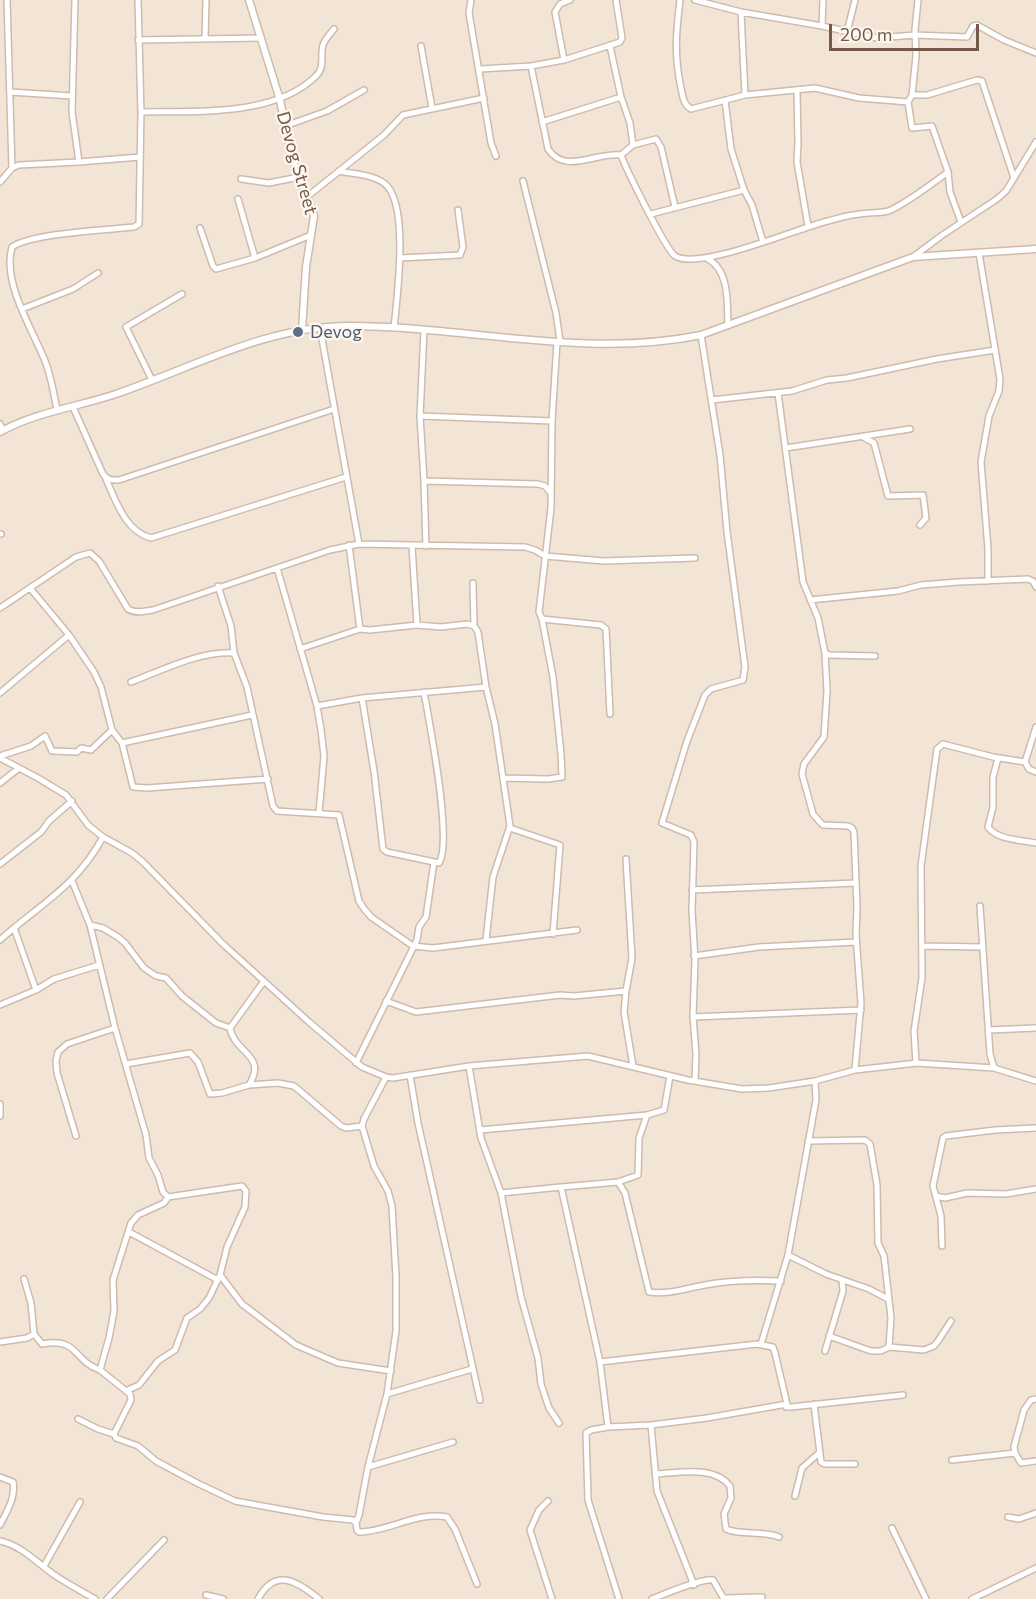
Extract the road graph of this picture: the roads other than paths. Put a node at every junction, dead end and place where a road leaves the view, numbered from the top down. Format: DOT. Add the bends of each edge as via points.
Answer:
graph roads {
  1 [pos="8,0"];
  2 [pos="75,0"];
  3 [pos="138,0"];
  4 [pos="206,0"];
  5 [pos="249,0"];
  6 [pos="471,0"];
  7 [pos="570,0"];
  8 [pos="616,0"];
  9 [pos="680,0"];
  10 [pos="695,0"];
  11 [pos="823,0"];
  12 [pos="855,0"];
  13 [pos="918,0"];
  14 [pos="741,12"];
  15 [pos="822,26"];
  16 [pos="334,29"];
  17 [pos="847,32"];
  18 [pos="915,35"];
  19 [pos="261,38"];
  20 [pos="205,39"];
  21 [pos="138,40"];
  22 [pos="421,46"];
  23 [pos="610,46"];
  24 [pos="1036,53"];
  25 [pos="564,60"];
  26 [pos="531,66"];
  27 [pos="480,69"];
  28 [pos="364,90"];
  29 [pos="797,90"];
  30 [pos="10,92"];
  31 [pos="745,95"];
  32 [pos="912,95"];
  33 [pos="72,96"];
  34 [pos="621,97"];
  35 [pos="484,98"];
  36 [pos="280,100"];
  37 [pos="725,100"];
  38 [pos="908,102"];
  39 [pos="432,108"];
  40 [pos="141,112"];
  41 [pos="542,122"];
  42 [pos="285,126"];
  43 [pos="1036,142"];
  44 [pos="633,145"];
  45 [pos="621,155"];
  46 [pos="496,156"];
  47 [pos="140,157"];
  48 [pos="79,162"];
  49 [pos="12,168"];
  50 [pos="339,171"];
  51 [pos="948,172"];
  52 [pos="299,177"];
  53 [pos="1014,178"];
  54 [pos="241,179"];
  55 [pos="523,181"];
  56 [pos="0,182"];
  57 [pos="744,190"];
  58 [pos="308,196"];
  59 [pos="238,199"];
  60 [pos="675,207"];
  61 [pos="458,210"];
  62 [pos="651,214"];
  63 [pos="961,222"];
  64 [pos="808,226"];
  65 [pos="200,228"];
  66 [pos="311,235"];
  67 [pos="763,242"];
  68 [pos="1036,249"];
  69 [pos="979,253"];
  70 [pos="913,257"];
  71 [pos="255,258"];
  72 [pos="400,258"];
  73 [pos="708,259"];
  74 [pos="98,273"];
  75 [pos="182,294"];
  76 [pos="22,309"];
  77 [pos="728,325"];
  78 [pos="320,328"];
  79 [pos="394,328"];
  80 [pos="302,330"];
  81 [pos="424,330"];
  82 [pos="701,335"];
  83 [pos="558,341"];
  84 [pos="995,351"];
  85 [pos="152,380"];
  86 [pos="778,393"];
  87 [pos="712,400"];
  88 [pos="73,407"];
  89 [pos="334,409"];
  90 [pos="57,410"];
  91 [pos="420,416"];
  92 [pos="552,421"];
  93 [pos="1,429"];
  94 [pos="910,429"];
  95 [pos="863,437"];
  96 [pos="786,448"];
  97 [pos="346,477"];
  98 [pos="106,479"];
  99 [pos="424,481"];
  100 [pos="551,494"];
  101 [pos="920,525"];
  102 [pos="359,544"];
  103 [pos="350,545"];
  104 [pos="412,546"];
  105 [pos="426,546"];
  106 [pos="545,556"];
  107 [pos="695,558"];
  108 [pos="277,568"];
  109 [pos="988,581"];
  110 [pos="1035,582"];
  111 [pos="473,583"];
  112 [pos="218,586"];
  113 [pos="30,588"];
  114 [pos="810,600"];
  115 [pos="0,608"];
  116 [pos="543,619"];
  117 [pos="417,625"];
  118 [pos="474,626"];
  119 [pos="360,629"];
  120 [pos="69,635"];
  121 [pos="300,649"];
  122 [pos="234,653"];
  123 [pos="825,653"];
  124 [pos="875,656"];
  125 [pos="131,682"];
  126 [pos="486,687"];
  127 [pos="424,692"];
  128 [pos="0,693"];
  129 [pos="362,698"];
  130 [pos="317,706"];
  131 [pos="610,714"];
  132 [pos="252,715"];
  133 [pos="1036,727"];
  134 [pos="112,729"];
  135 [pos="122,743"];
  136 [pos="0,757"];
  137 [pos="998,758"];
  138 [pos="1025,762"];
  139 [pos="19,768"];
  140 [pos="1036,772"];
  141 [pos="503,778"];
  142 [pos="268,779"];
  143 [pos="0,783"];
  144 [pos="72,801"];
  145 [pos="319,813"];
  146 [pos="510,828"];
  147 [pos="103,837"];
  148 [pos="1036,843"];
  149 [pos="626,859"];
  150 [pos="434,862"];
  151 [pos="0,864"];
  152 [pos="72,881"];
  153 [pos="856,883"];
  154 [pos="692,890"];
  155 [pos="980,906"];
  156 [pos="90,925"];
  157 [pos="14,928"];
  158 [pos="577,930"];
  159 [pos="553,934"];
  160 [pos="0,940"];
  161 [pos="486,940"];
  162 [pos="856,942"];
  163 [pos="413,946"];
  164 [pos="923,946"];
  165 [pos="983,947"];
  166 [pos="694,956"];
  167 [pos="99,965"];
  168 [pos="264,981"];
  169 [pos="36,990"];
  170 [pos="626,990"];
  171 [pos="387,1001"];
  172 [pos="0,1005"];
  173 [pos="861,1010"];
  174 [pos="693,1017"];
  175 [pos="115,1028"];
  176 [pos="230,1028"];
  177 [pos="1036,1028"];
  178 [pos="989,1030"];
  179 [pos="356,1063"];
  180 [pos="126,1064"];
  181 [pos="916,1064"];
  182 [pos="469,1066"];
  183 [pos="633,1066"];
  184 [pos="994,1068"];
  185 [pos="855,1070"];
  186 [pos="410,1075"];
  187 [pos="670,1076"];
  188 [pos="386,1077"];
  189 [pos="695,1081"];
  190 [pos="815,1081"];
  191 [pos="1036,1081"];
  192 [pos="249,1085"];
  193 [pos="0,1104"];
  194 [pos="646,1115"];
  195 [pos="0,1116"];
  196 [pos="362,1126"];
  197 [pos="1036,1128"];
  198 [pos="480,1130"];
  199 [pos="76,1136"];
  200 [pos="808,1141"];
  201 [pos="618,1182"];
  202 [pos="561,1187"];
  203 [pos="1036,1189"];
  204 [pos="501,1193"];
  205 [pos="936,1196"];
  206 [pos="168,1197"];
  207 [pos="945,1198"];
  208 [pos="939,1206"];
  209 [pos="129,1232"];
  210 [pos="942,1246"];
  211 [pos="788,1255"];
  212 [pos="219,1277"];
  213 [pos="24,1279"];
  214 [pos="842,1280"];
  215 [pos="781,1281"];
  216 [pos="888,1299"];
  217 [pos="951,1321"];
  218 [pos="33,1334"];
  219 [pos="829,1336"];
  220 [pos="0,1342"];
  221 [pos="761,1344"];
  222 [pos="889,1347"];
  223 [pos="825,1351"];
  224 [pos="600,1362"];
  225 [pos="472,1369"];
  226 [pos="100,1370"];
  227 [pos="391,1371"];
  228 [pos="128,1390"];
  229 [pos="387,1394"];
  230 [pos="903,1395"];
  231 [pos="1036,1399"];
  232 [pos="480,1400"];
  233 [pos="787,1404"];
  234 [pos="814,1404"];
  235 [pos="78,1419"];
  236 [pos="559,1423"];
  237 [pos="651,1425"];
  238 [pos="608,1426"];
  239 [pos="114,1434"];
  240 [pos="453,1442"];
  241 [pos="819,1453"];
  242 [pos="1015,1453"];
  243 [pos="952,1460"];
  244 [pos="1036,1461"];
  245 [pos="855,1464"];
  246 [pos="368,1467"];
  247 [pos="655,1474"];
  248 [pos="0,1476"];
  249 [pos="795,1496"];
  250 [pos="548,1501"];
  251 [pos="80,1502"];
  252 [pos="1036,1513"];
  253 [pos="1008,1517"];
  254 [pos="356,1523"];
  255 [pos="0,1525"];
  256 [pos="892,1528"];
  257 [pos="778,1537"];
  258 [pos="164,1540"];
  259 [pos="0,1541"];
  260 [pos="44,1566"];
  261 [pos="1036,1568"];
  262 [pos="477,1584"];
  263 [pos="694,1585"];
  264 [pos="206,1595"];
  265 [pos="762,1597"];
  266 [pos="724,1598"];
  267 [pos="95,1599"];
  268 [pos="107,1599"];
  269 [pos="223,1599"];
  270 [pos="258,1599"];
  271 [pos="319,1599"];
  272 [pos="552,1599"];
  273 [pos="619,1599"];
  274 [pos="652,1599"];
  275 [pos="926,1599"];
  276 [pos="972,1599"];
  1 -- 30 [label="street"];
  2 -- 33 [label="street"];
  3 -- 21 [label="street"];
  4 -- 20 [label="street"];
  5 -- 19 [label="street, Devog Street"];
  6 -- 27 [label="street" via="469,13"];
  7 -- 25 [label="street" via="560,4 555,12"];
  8 -- 23 [label="street" via="622,38"];
  9 -- 37 [label="street" via="676,65 685,104 691,109"];
  10 -- 14 [label="street"];
  11 -- 15 [label="street"];
  12 -- 17 [label="street"];
  13 -- 18 [label="street"];
  14 -- 15 [label="street"];
  14 -- 31 [label="street"];
  15 -- 17 [label="street"];
  16 -- 36 [label="street" via="323,45 317,75"];
  17 -- 18 [label="street" via="877,38"];
  18 -- 24 [label="street" via="967,37 977,25"];
  18 -- 32 [label="street"];
  19 -- 20 [label="street"];
  19 -- 36 [label="street, Devog Street"];
  20 -- 21 [label="street"];
  21 -- 40 [label="street"];
  22 -- 39 [label="street"];
  23 -- 25 [label="street"];
  23 -- 34 [label="street"];
  25 -- 26 [label="street"];
  26 -- 27 [label="street"];
  26 -- 41 [label="street"];
  27 -- 35 [label="street"];
  28 -- 42 [label="street" via="327,111"];
  29 -- 31 [label="street"];
  29 -- 38 [label="street" via="815,88 859,98"];
  29 -- 64 [label="street" via="797,162"];
  30 -- 33 [label="street"];
  30 -- 49 [label="street"];
  31 -- 37 [label="street"];
  32 -- 38 [label="street"];
  32 -- 53 [label="street" via="982,81"];
  33 -- 48 [label="street"];
  34 -- 41 [label="street"];
  34 -- 44 [label="street"];
  35 -- 39 [label="street"];
  35 -- 46 [label="street"];
  36 -- 40 [label="street" via="242,108"];
  36 -- 42 [label="street, Devog Street"];
  37 -- 57 [label="street" via="730,148"];
  38 -- 51 [label="street" via="912,128 932,126"];
  39 -- 50 [label="street" via="403,115"];
  40 -- 47 [label="street"];
  41 -- 45 [label="street" via="548,149 562,162"];
  42 -- 52 [label="street, Devog Street"];
  43 -- 53 [label="street"];
  44 -- 45 [label="street"];
  44 -- 60 [label="street" via="656,139 662,147"];
  45 -- 62 [label="street"];
  47 -- 48 [label="street"];
  47 -- 76 [label="street" via="141,221 137,226 47,236 12,247 9,270"];
  48 -- 49 [label="street" via="28,163"];
  49 -- 56 [label="street"];
  50 -- 58 [label="street"];
  50 -- 72 [label="street" via="374,178 391,190 398,215"];
  51 -- 63 [label="street" via="950,192"];
  51 -- 64 [label="street" via="889,211"];
  52 -- 54 [label="street" via="269,183"];
  52 -- 58 [label="street, Devog Street"];
  53 -- 63 [label="street" via="997,199"];
  55 -- 83 [label="street" via="556,313"];
  57 -- 60 [label="street"];
  57 -- 67 [label="street"];
  58 -- 66 [label="street, Devog Street" via="314,216"];
  59 -- 71 [label="street"];
  60 -- 62 [label="street"];
  61 -- 72 [label="street" via="463,247 460,255"];
  62 -- 73 [label="street" via="676,257"];
  63 -- 70 [label="street"];
  64 -- 67 [label="street"];
  65 -- 71 [label="street" via="214,268"];
  66 -- 71 [label="street"];
  66 -- 80 [label="street, Devog Street"];
  67 -- 73 [label="street"];
  68 -- 69 [label="street"];
  69 -- 70 [label="street"];
  69 -- 84 [label="street"];
  70 -- 77 [label="street"];
  72 -- 79 [label="street"];
  73 -- 77 [label="street" via="723,276"];
  74 -- 76 [label="street" via="73,289"];
  75 -- 85 [label="street" via="126,327"];
  76 -- 90 [label="street" via="46,363"];
  77 -- 82 [label="street"];
  78 -- 79 [label="street"];
  78 -- 80 [label="street"];
  78 -- 89 [label="street"];
  79 -- 81 [label="street"];
  80 -- 85 [label="street" via="241,346"];
  81 -- 83 [label="street"];
  81 -- 91 [label="street"];
  82 -- 83 [label="street" via="639,343"];
  82 -- 87 [label="street"];
  83 -- 92 [label="street"];
  84 -- 86 [label="street" via="827,380"];
  84 -- 109 [label="street" via="999,391 988,416 981,462"];
  85 -- 88 [label="street"];
  86 -- 87 [label="street"];
  86 -- 96 [label="street"];
  87 -- 154 [label="street" via="745,668 739,683 711,689 705,695 663,818 665,825 693,837"];
  88 -- 90 [label="street"];
  88 -- 98 [label="street"];
  89 -- 97 [label="street"];
  89 -- 98 [label="street" via="119,480"];
  90 -- 93 [label="street"];
  91 -- 92 [label="street"];
  91 -- 99 [label="street"];
  92 -- 100 [label="street"];
  94 -- 95 [label="street"];
  95 -- 96 [label="street"];
  95 -- 101 [label="street" via="874,443 888,496 923,495 926,518"];
  96 -- 114 [label="street" via="803,582"];
  97 -- 98 [label="street" via="152,538 130,524 120,512"];
  97 -- 102 [label="street"];
  99 -- 100 [label="street" via="538,484"];
  99 -- 105 [label="street"];
  100 -- 106 [label="street"];
  102 -- 103 [label="street"];
  102 -- 104 [label="street"];
  103 -- 108 [label="street"];
  103 -- 119 [label="street"];
  104 -- 105 [label="street"];
  104 -- 117 [label="street"];
  105 -- 106 [label="street" via="525,547"];
  106 -- 107 [label="street" via="604,561"];
  106 -- 116 [label="street" via="539,612"];
  108 -- 112 [label="street"];
  108 -- 121 [label="street"];
  109 -- 110 [label="street"];
  109 -- 114 [label="street" via="921,585"];
  111 -- 118 [label="street"];
  112 -- 113 [label="street" via="153,610 132,612 90,553 76,557"];
  112 -- 122 [label="street" via="231,626"];
  113 -- 115 [label="street"];
  113 -- 120 [label="street"];
  114 -- 123 [label="street"];
  116 -- 131 [label="street" via="606,628"];
  116 -- 141 [label="street" via="553,677 562,777"];
  117 -- 118 [label="street"];
  117 -- 119 [label="street"];
  118 -- 126 [label="street"];
  119 -- 121 [label="street"];
  120 -- 128 [label="street"];
  120 -- 134 [label="street" via="101,687"];
  121 -- 130 [label="street"];
  122 -- 125 [label="street" via="210,655"];
  122 -- 132 [label="street" via="247,687"];
  123 -- 124 [label="street"];
  123 -- 153 [label="street" via="824,737 804,764 802,774 819,822 853,829"];
  126 -- 127 [label="street"];
  126 -- 141 [label="street"];
  127 -- 129 [label="street"];
  127 -- 150 [label="street" via="440,798 441,859"];
  129 -- 130 [label="street"];
  129 -- 150 [label="street" via="383,849"];
  130 -- 145 [label="street" via="324,756"];
  132 -- 135 [label="street"];
  132 -- 142 [label="street"];
  133 -- 138 [label="street"];
  134 -- 135 [label="street"];
  134 -- 136 [label="street" via="91,750 55,753 45,736 31,746"];
  135 -- 142 [label="street" via="135,788"];
  136 -- 139 [label="street"];
  137 -- 138 [label="street"];
  137 -- 148 [label="street" via="988,827 1007,838"];
  137 -- 164 [label="street" via="943,744 937,749 921,866"];
  138 -- 140 [label="street"];
  139 -- 143 [label="street"];
  139 -- 144 [label="street"];
  141 -- 146 [label="street"];
  142 -- 145 [label="street" via="275,810"];
  144 -- 147 [label="street" via="85,822"];
  144 -- 151 [label="street"];
  145 -- 163 [label="street" via="334,813 341,819 359,901 365,910"];
  146 -- 159 [label="street" via="560,845"];
  146 -- 161 [label="street" via="493,877"];
  147 -- 152 [label="street"];
  147 -- 168 [label="street" via="143,862"];
  149 -- 170 [label="street" via="633,958"];
  150 -- 163 [label="street" via="426,917"];
  152 -- 156 [label="street"];
  152 -- 157 [label="street"];
  153 -- 154 [label="street"];
  153 -- 162 [label="street"];
  154 -- 166 [label="street"];
  155 -- 165 [label="street"];
  156 -- 167 [label="street"];
  156 -- 176 [label="street" via="118,937 144,968 166,978 216,1023"];
  157 -- 160 [label="street"];
  157 -- 169 [label="street"];
  158 -- 159 [label="street"];
  159 -- 161 [label="street"];
  161 -- 163 [label="street" via="441,947"];
  162 -- 166 [label="street" via="759,947"];
  162 -- 173 [label="street"];
  163 -- 171 [label="street"];
  164 -- 165 [label="street"];
  164 -- 181 [label="street" via="914,1031"];
  165 -- 178 [label="street"];
  166 -- 174 [label="street"];
  167 -- 169 [label="street" via="54,979"];
  167 -- 175 [label="street"];
  168 -- 176 [label="street"];
  168 -- 179 [label="street"];
  169 -- 172 [label="street"];
  170 -- 171 [label="street" via="416,1012"];
  170 -- 183 [label="street" via="624,1012"];
  171 -- 179 [label="street"];
  173 -- 174 [label="street"];
  173 -- 185 [label="street"];
  174 -- 189 [label="street"];
  175 -- 180 [label="street"];
  175 -- 199 [label="street" via="67,1044 58,1052 57,1073"];
  176 -- 192 [label="street" via="254,1063 255,1075"];
  177 -- 178 [label="street"];
  178 -- 184 [label="street"];
  179 -- 188 [label="street"];
  180 -- 192 [label="street" via="188,1053 198,1062 210,1094"];
  180 -- 206 [label="street" via="149,1158"];
  181 -- 184 [label="street"];
  181 -- 185 [label="street"];
  182 -- 183 [label="street" via="588,1056"];
  182 -- 186 [label="street"];
  182 -- 198 [label="street"];
  183 -- 187 [label="street"];
  184 -- 191 [label="street"];
  185 -- 190 [label="street"];
  186 -- 188 [label="street"];
  186 -- 225 [label="street" via="417,1123"];
  187 -- 189 [label="street"];
  187 -- 194 [label="street" via="664,1110"];
  188 -- 196 [label="street"];
  189 -- 190 [label="street" via="742,1089"];
  190 -- 200 [label="street" via="816,1100"];
  192 -- 196 [label="street" via="294,1086 341,1126"];
  193 -- 195 [label="street"];
  194 -- 198 [label="street"];
  194 -- 201 [label="street" via="639,1138 638,1175"];
  196 -- 227 [label="street" via="392,1206 396,1331"];
  197 -- 205 [label="street" via="946,1136 941,1141 933,1186"];
  198 -- 204 [label="street"];
  200 -- 211 [label="street"];
  200 -- 216 [label="street" via="865,1140 870,1144 877,1185 878,1243 884,1256"];
  201 -- 202 [label="street"];
  201 -- 215 [label="street" via="625,1193 649,1292 665,1293 708,1284"];
  202 -- 204 [label="street"];
  202 -- 224 [label="street"];
  203 -- 207 [label="street"];
  204 -- 236 [label="street" via="541,1384"];
  205 -- 207 [label="street"];
  205 -- 208 [label="street"];
  206 -- 209 [label="street" via="160,1206 138,1215"];
  206 -- 212 [label="street" via="237,1186 246,1191 245,1207 227,1246"];
  207 -- 208 [label="street"];
  208 -- 210 [label="street"];
  209 -- 212 [label="street"];
  209 -- 226 [label="street" via="113,1280 114,1311"];
  211 -- 214 [label="street"];
  211 -- 215 [label="street"];
  212 -- 227 [label="street" via="242,1304 296,1345 338,1363"];
  212 -- 228 [label="street" via="209,1298 188,1318 175,1350 158,1361 139,1385"];
  213 -- 218 [label="street" via="31,1303"];
  214 -- 216 [label="street"];
  214 -- 219 [label="street" via="843,1291"];
  215 -- 221 [label="street"];
  216 -- 222 [label="street"];
  217 -- 222 [label="street" via="929,1349"];
  218 -- 220 [label="street"];
  218 -- 226 [label="street" via="42,1344 68,1345"];
  219 -- 222 [label="street" via="871,1351"];
  219 -- 223 [label="street"];
  221 -- 224 [label="street"];
  221 -- 233 [label="street" via="773,1347"];
  224 -- 238 [label="street"];
  225 -- 229 [label="street"];
  225 -- 232 [label="street"];
  226 -- 228 [label="street"];
  227 -- 229 [label="street"];
  228 -- 239 [label="street" via="130,1400"];
  229 -- 246 [label="street"];
  230 -- 234 [label="street"];
  231 -- 242 [label="street" via="1024,1410"];
  233 -- 234 [label="street" via="786,1407"];
  233 -- 237 [label="street"];
  234 -- 241 [label="street"];
  235 -- 239 [label="street"];
  237 -- 238 [label="street"];
  237 -- 247 [label="street"];
  238 -- 273 [label="street" via="586,1433 588,1500"];
  239 -- 254 [label="street" via="224,1497"];
  240 -- 246 [label="street"];
  241 -- 245 [label="street" via="824,1464"];
  241 -- 249 [label="street" via="802,1468"];
  242 -- 243 [label="street"];
  242 -- 244 [label="street" via="1018,1460 1021,1463 1023,1464"];
  246 -- 254 [label="street"];
  247 -- 257 [label="street" via="717,1475 730,1486 731,1498 724,1514 726,1528"];
  247 -- 263 [label="street" via="664,1513"];
  248 -- 255 [label="street" via="14,1486"];
  250 -- 272 [label="street" via="530,1530"];
  251 -- 260 [label="street"];
  252 -- 253 [label="street" via="1019,1519"];
  254 -- 262 [label="street" via="357,1531 361,1532 407,1520 447,1517"];
  256 -- 275 [label="street"];
  258 -- 268 [label="street"];
  259 -- 260 [label="street" via="28,1552"];
  260 -- 267 [label="street"];
  261 -- 276 [label="street"];
  263 -- 266 [label="street" via="711,1579"];
  263 -- 274 [label="street"];
  264 -- 269 [label="street"];
  265 -- 266 [label="street"];
  270 -- 271 [label="street" via="266,1586 285,1579"];
}
